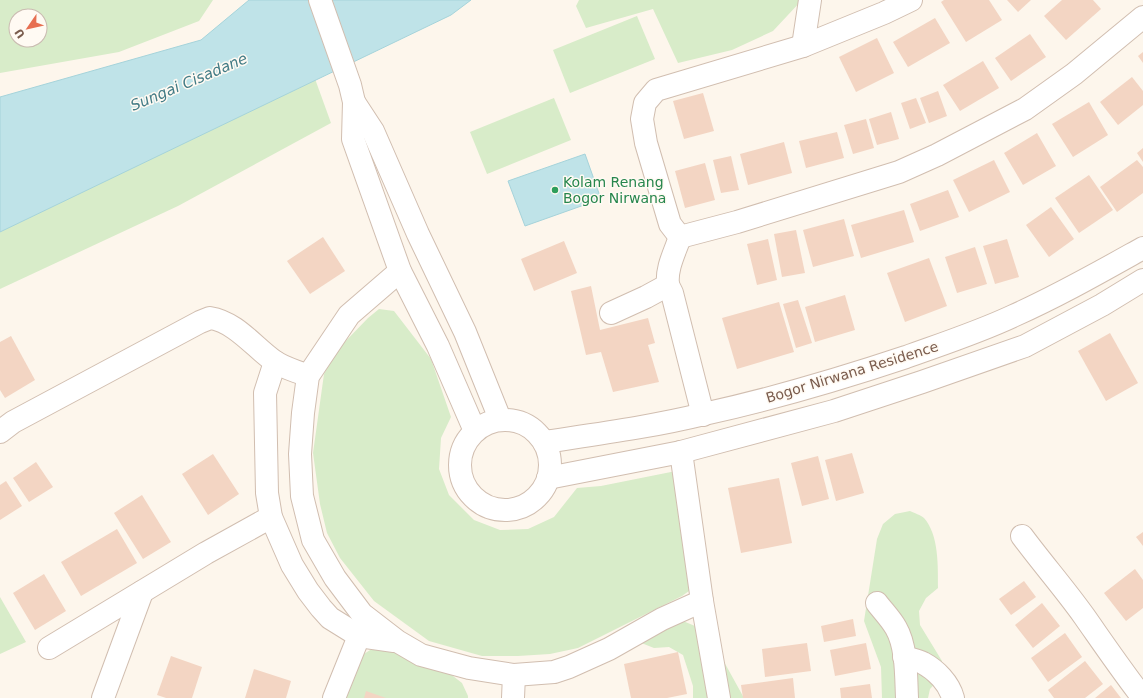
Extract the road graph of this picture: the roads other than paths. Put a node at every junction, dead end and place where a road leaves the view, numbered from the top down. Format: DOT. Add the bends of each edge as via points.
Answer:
graph roads {
  1 [pos="320,0"];
  2 [pos="810,0"];
  3 [pos="911,0"];
  4 [pos="880,6"];
  5 [pos="1143,17"];
  6 [pos="803,46"];
  7 [pos="352,94"];
  8 [pos="680,237"];
  9 [pos="1143,248"];
  10 [pos="400,270"];
  11 [pos="1143,280"];
  12 [pos="668,284"];
  13 [pos="611,313"];
  14 [pos="1013,316"];
  15 [pos="1025,346"];
  16 [pos="275,362"];
  17 [pos="308,376"];
  18 [pos="703,415"];
  19 [pos="500,420"];
  20 [pos="475,430"];
  21 [pos="0,432"];
  22 [pos="544,442"];
  23 [pos="681,452"];
  24 [pos="548,478"];
  25 [pos="271,517"];
  26 [pos="1022,536"];
  27 [pos="142,592"];
  28 [pos="702,602"];
  29 [pos="877,603"];
  30 [pos="364,628"];
  31 [pos="50,648"];
  32 [pos="904,658"];
  33 [pos="514,675"];
  34 [pos="103,698"];
  35 [pos="334,698"];
  36 [pos="513,698"];
  37 [pos="719,698"];
  38 [pos="907,698"];
  39 [pos="953,698"];
  40 [pos="1143,698"];
  1 -- 7 [label="street"];
  2 -- 6 [label="street"];
  3 -- 4 [label="street"];
  4 -- 6 [label="street"];
  5 -- 8 [label="street" via="1074,74 1025,109 937,155 892,174"];
  6 -- 8 [label="street" via="656,90 645,103 642,119 646,143 670,224"];
  7 -- 10 [label="street" via="353,140"];
  7 -- 19 [label="street" via="373,131 465,332"];
  8 -- 12 [label="street" via="669,267"];
  9 -- 14 [label="street, Bogor Nirwana Residence"];
  10 -- 17 [label="street" via="349,315"];
  10 -- 20 [label="street" via="438,346"];
  11 -- 15 [label="street, Bogor Nirwana Residence"];
  12 -- 13 [label="street"];
  12 -- 18 [label="street"];
  14 -- 15 [label="street"];
  14 -- 18 [label="street, Bogor Nirwana Residence" via="874,368"];
  15 -- 23 [label="street, Bogor Nirwana Residence" via="834,411"];
  16 -- 17 [label="street"];
  16 -- 21 [label="street" via="226,322 210,318 13,422"];
  16 -- 25 [label="street" via="265,393 267,494"];
  17 -- 30 [label="street" via="300,454 302,496 313,540 335,578 362,614"];
  18 -- 22 [label="street, Bogor Nirwana Residence"];
  19 -- 20 [label="street" via="487,423"];
  19 -- 22 [label="street" via="513,420 525,425"];
  20 -- 24 [label="street" via="465,444 460,465 461,476 468,492 480,503 496,509 513,510 528,504 541,493"];
  22 -- 24 [label="street" via="549,454"];
  23 -- 24 [label="street, Bogor Nirwana Residence"];
  23 -- 28 [label="street"];
  25 -- 27 [label="street"];
  25 -- 30 [label="street" via="292,565 321,608 330,618"];
  26 -- 40 [label="street"];
  27 -- 31 [label="street"];
  27 -- 34 [label="street"];
  28 -- 33 [label="street" via="662,619 609,649 569,667 554,672"];
  28 -- 37 [label="street"];
  29 -- 32 [label="street" via="896,628"];
  30 -- 33 [label="street" via="421,654 469,668"];
  30 -- 35 [label="street"];
  32 -- 38 [label="street"];
  32 -- 39 [label="street" via="922,662 935,672 945,681"];
  33 -- 36 [label="street"];
}
